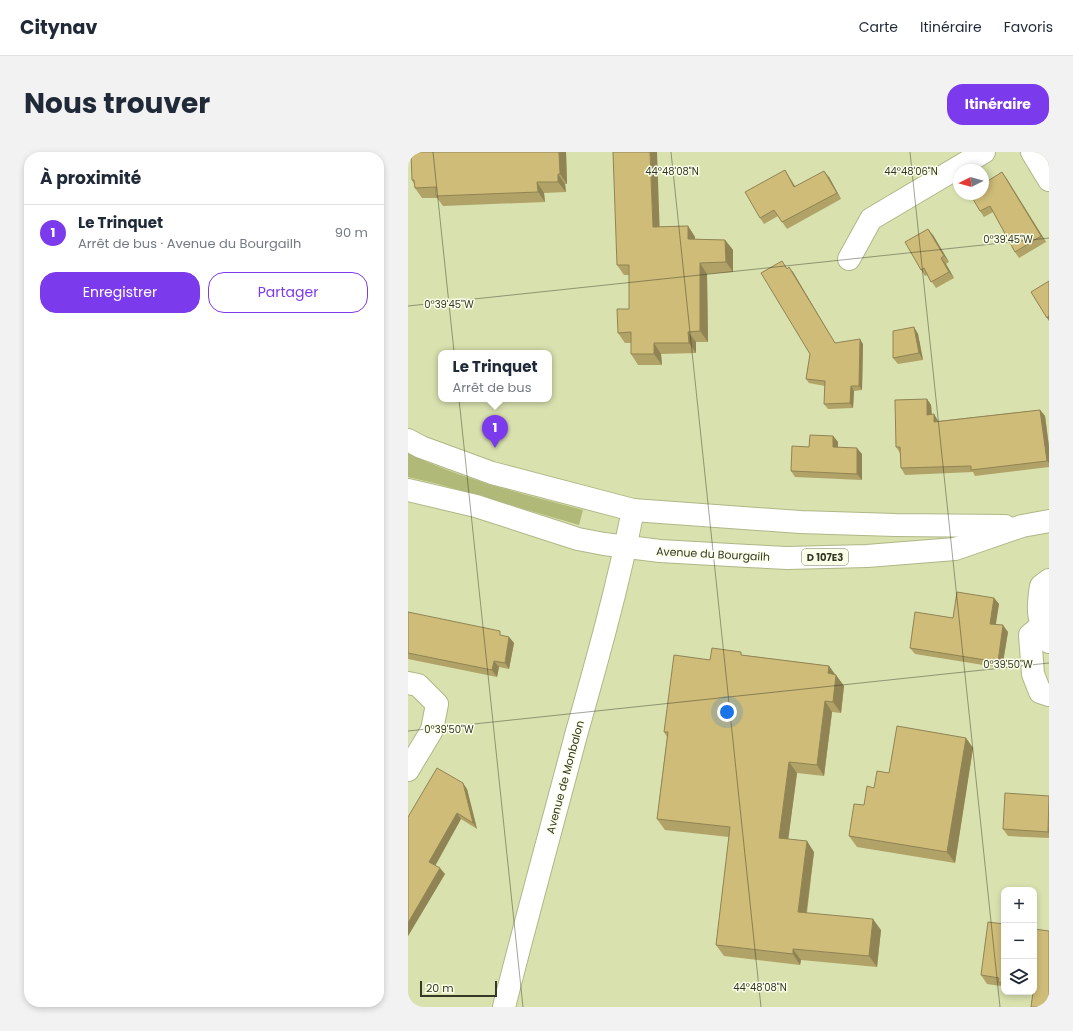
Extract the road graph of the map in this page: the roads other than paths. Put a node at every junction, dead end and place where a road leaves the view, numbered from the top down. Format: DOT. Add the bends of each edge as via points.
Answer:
graph roads {
  1 [pos="984,152"];
  2 [pos="1032,152"];
  3 [pos="1049,180"];
  4 [pos="849,259"];
  5 [pos="408,440"];
  6 [pos="408,490"];
  7 [pos="633,510"];
  8 [pos="1022,526"];
  9 [pos="1048,526"];
  10 [pos="625,547"];
  11 [pos="1049,580"];
  12 [pos="1045,634"];
  13 [pos="408,683"];
  14 [pos="1049,695"];
  15 [pos="408,770"];
  16 [pos="504,1007"];
  1 -- 4 [label="main road" via="871,219"];
  2 -- 3 [label="main road"];
  5 -- 7 [label="main road, Avenue du Bourgailh / D 107E3" via="492,473"];
  6 -- 10 [label="main road, Avenue du Bourgailh / D 107E3" via="476,506 578,539"];
  7 -- 8 [label="main road, Avenue du Bourgailh / D 107E3" via="895,526"];
  7 -- 10 [label="main road, Avenue de Monbalon"];
  8 -- 9 [label="main road, Avenue du Bourgailh / D 107E3"];
  8 -- 10 [label="main road, Avenue du Bourgailh / D 107E3" via="955,549 867,556 787,558"];
  10 -- 16 [label="main road, Avenue de Monbalon"];
  11 -- 12 [label="main road" via="1041,586 1038,608"];
  12 -- 14 [label="main road" via="1030,635 1033,674 1040,692"];
  13 -- 15 [label="main road" via="418,685 437,704 432,730"];
}
